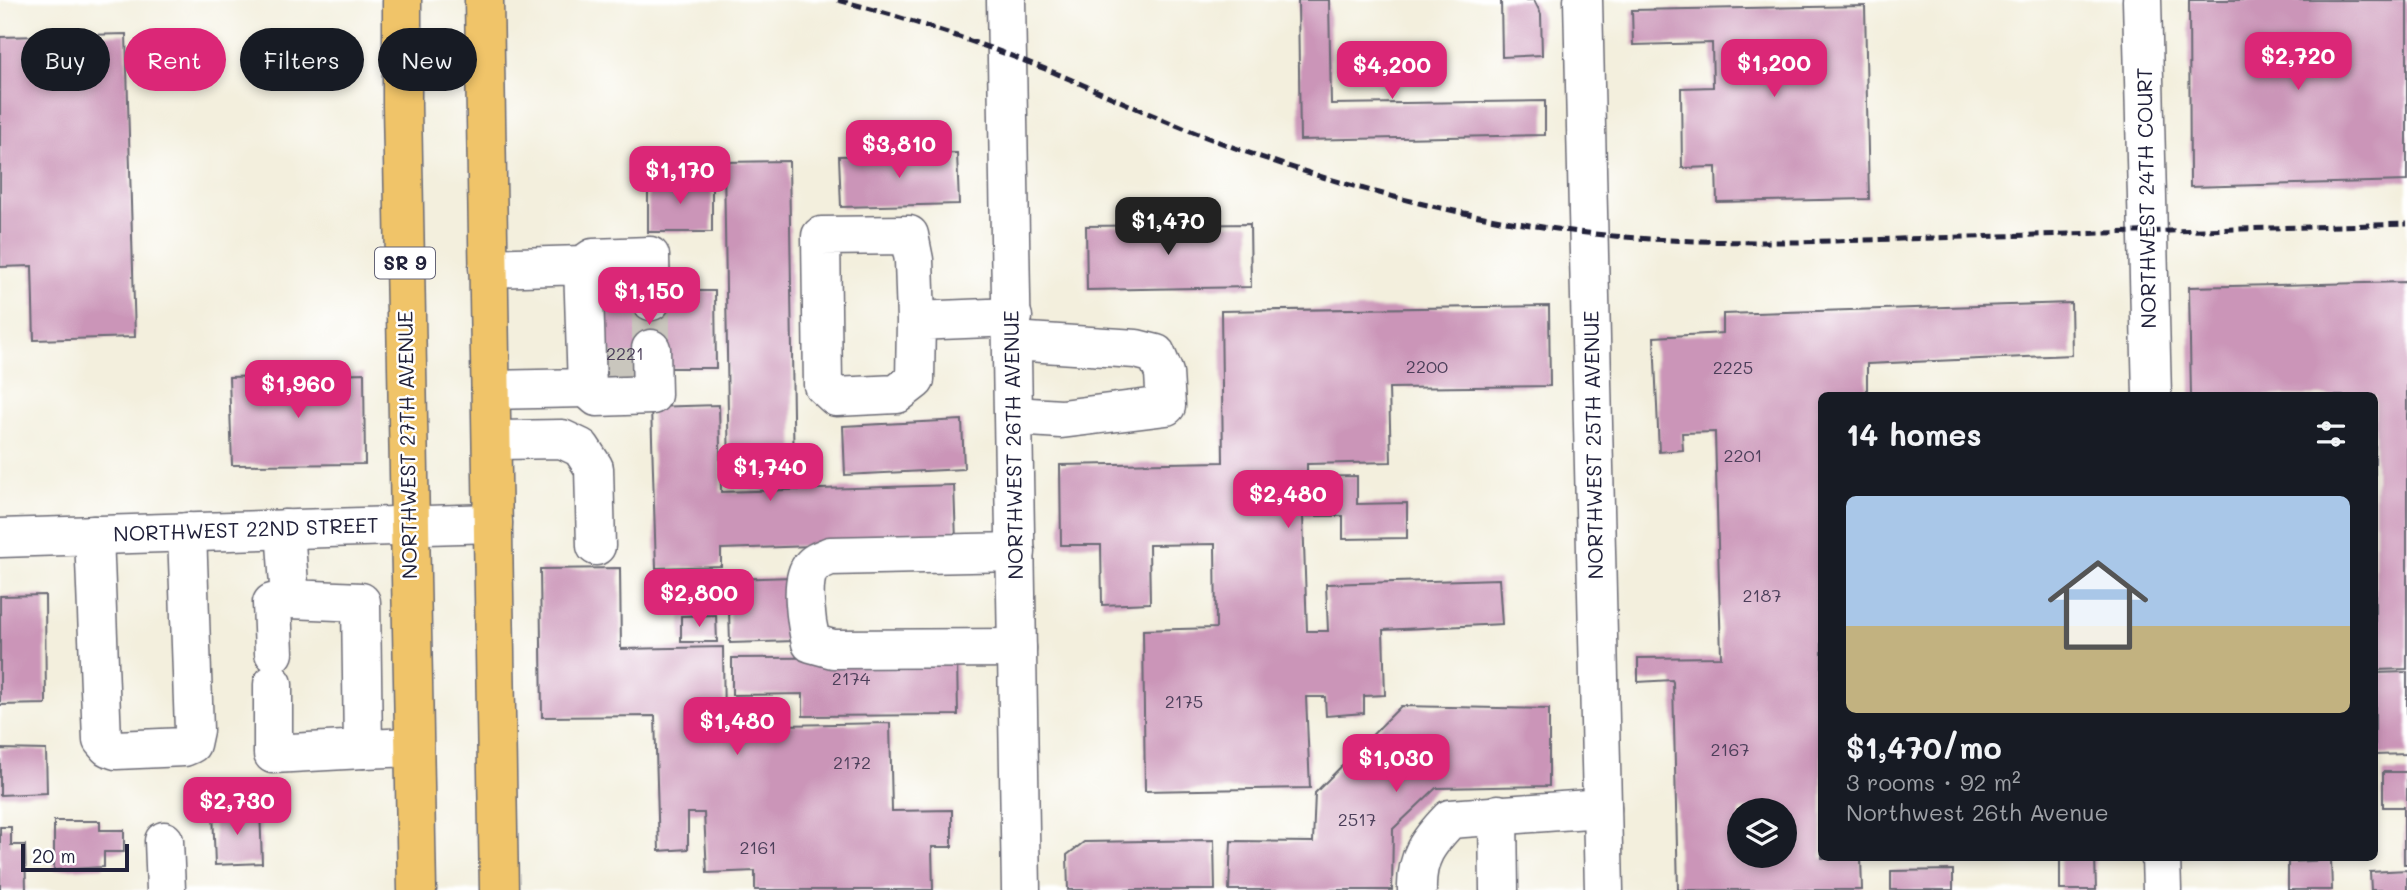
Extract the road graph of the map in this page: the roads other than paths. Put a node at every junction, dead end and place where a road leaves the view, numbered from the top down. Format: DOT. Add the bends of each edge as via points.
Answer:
graph roads {
  1 [pos="402,0"];
  2 [pos="484,0"];
  3 [pos="1006,0"];
  4 [pos="1583,0"];
  5 [pos="2142,0"];
  6 [pos="488,268"];
  7 [pos="588,278"];
  8 [pos="646,289"];
  9 [pos="916,321"];
  10 [pos="1013,329"];
  11 [pos="647,361"];
  12 [pos="590,374"];
  13 [pos="491,390"];
  14 [pos="2152,392"];
  15 [pos="1014,416"];
  16 [pos="492,440"];
  17 [pos="493,523"];
  18 [pos="411,526"];
  19 [pos="285,529"];
  20 [pos="187,532"];
  21 [pos="94,535"];
  22 [pos="0,538"];
  23 [pos="596,546"];
  24 [pos="1016,552"];
  25 [pos="290,598"];
  26 [pos="1017,648"];
  27 [pos="414,747"];
  28 [pos="363,749"];
  29 [pos="1602,808"];
  30 [pos="1498,814"];
  31 [pos="164,841"];
  32 [pos="2161,861"];
  33 [pos="166,890"];
  34 [pos="417,890"];
  35 [pos="499,890"];
  36 [pos="1021,890"];
  37 [pos="1417,890"];
  38 [pos="1499,890"];
  39 [pos="1604,890"];
  40 [pos="2162,890"];
  1 -- 18 [label="highway, NORTHWEST 27TH AVENUE / SR 9"];
  2 -- 6 [label="highway"];
  3 -- 10 [label="street, NORTHWEST 26TH AVENUE"];
  4 -- 29 [label="street, NORTHWEST 25TH AVENUE"];
  5 -- 14 [label="street, NORTHWEST 24TH COURT"];
  6 -- 7 [label="street"];
  6 -- 13 [label="highway"];
  7 -- 8 [label="street" via="593,258 650,256"];
  7 -- 12 [label="street"];
  9 -- 10 [label="street"];
  10 -- 15 [label="street, NORTHWEST 26TH AVENUE"];
  10 -- 15 [label="street" via="1156,354 1164,373 1166,405 1061,419"];
  11 -- 12 [label="street" via="652,395 597,397"];
  12 -- 13 [label="street"];
  13 -- 16 [label="highway"];
  15 -- 24 [label="street, NORTHWEST 26TH AVENUE"];
  16 -- 17 [label="highway"];
  16 -- 23 [label="street" via="562,439 581,448 594,468"];
  17 -- 18 [label="street, NORTHWEST 22ND STREET"];
  17 -- 35 [label="highway"];
  18 -- 19 [label="street, NORTHWEST 22ND STREET"];
  18 -- 27 [label="highway, NORTHWEST 27TH AVENUE / SR 9"];
  19 -- 20 [label="street, NORTHWEST 22ND STREET"];
  19 -- 25 [label="street"];
  20 -- 21 [label="street, NORTHWEST 22ND STREET"];
  20 -- 21 [label="street" via="191,744 116,750 102,740"];
  21 -- 22 [label="street, NORTHWEST 22ND STREET"];
  24 -- 26 [label="street, NORTHWEST 26TH AVENUE"];
  24 -- 26 [label="street" via="830,556 812,564 805,575 811,643 833,649"];
  25 -- 28 [label="street" via="361,602"];
  25 -- 28 [label="street" via="272,603 273,754"];
  26 -- 36 [label="street, NORTHWEST 26TH AVENUE"];
  27 -- 28 [label="street"];
  27 -- 34 [label="highway, NORTHWEST 27TH AVENUE / SR 9"];
  29 -- 30 [label="street"];
  29 -- 39 [label="street, NORTHWEST 25TH AVENUE"];
  30 -- 37 [label="street" via="1450,819 1427,843 1417,873"];
  30 -- 38 [label="street"];
  31 -- 33 [label="street"];
  32 -- 40 [label="street"];
}
